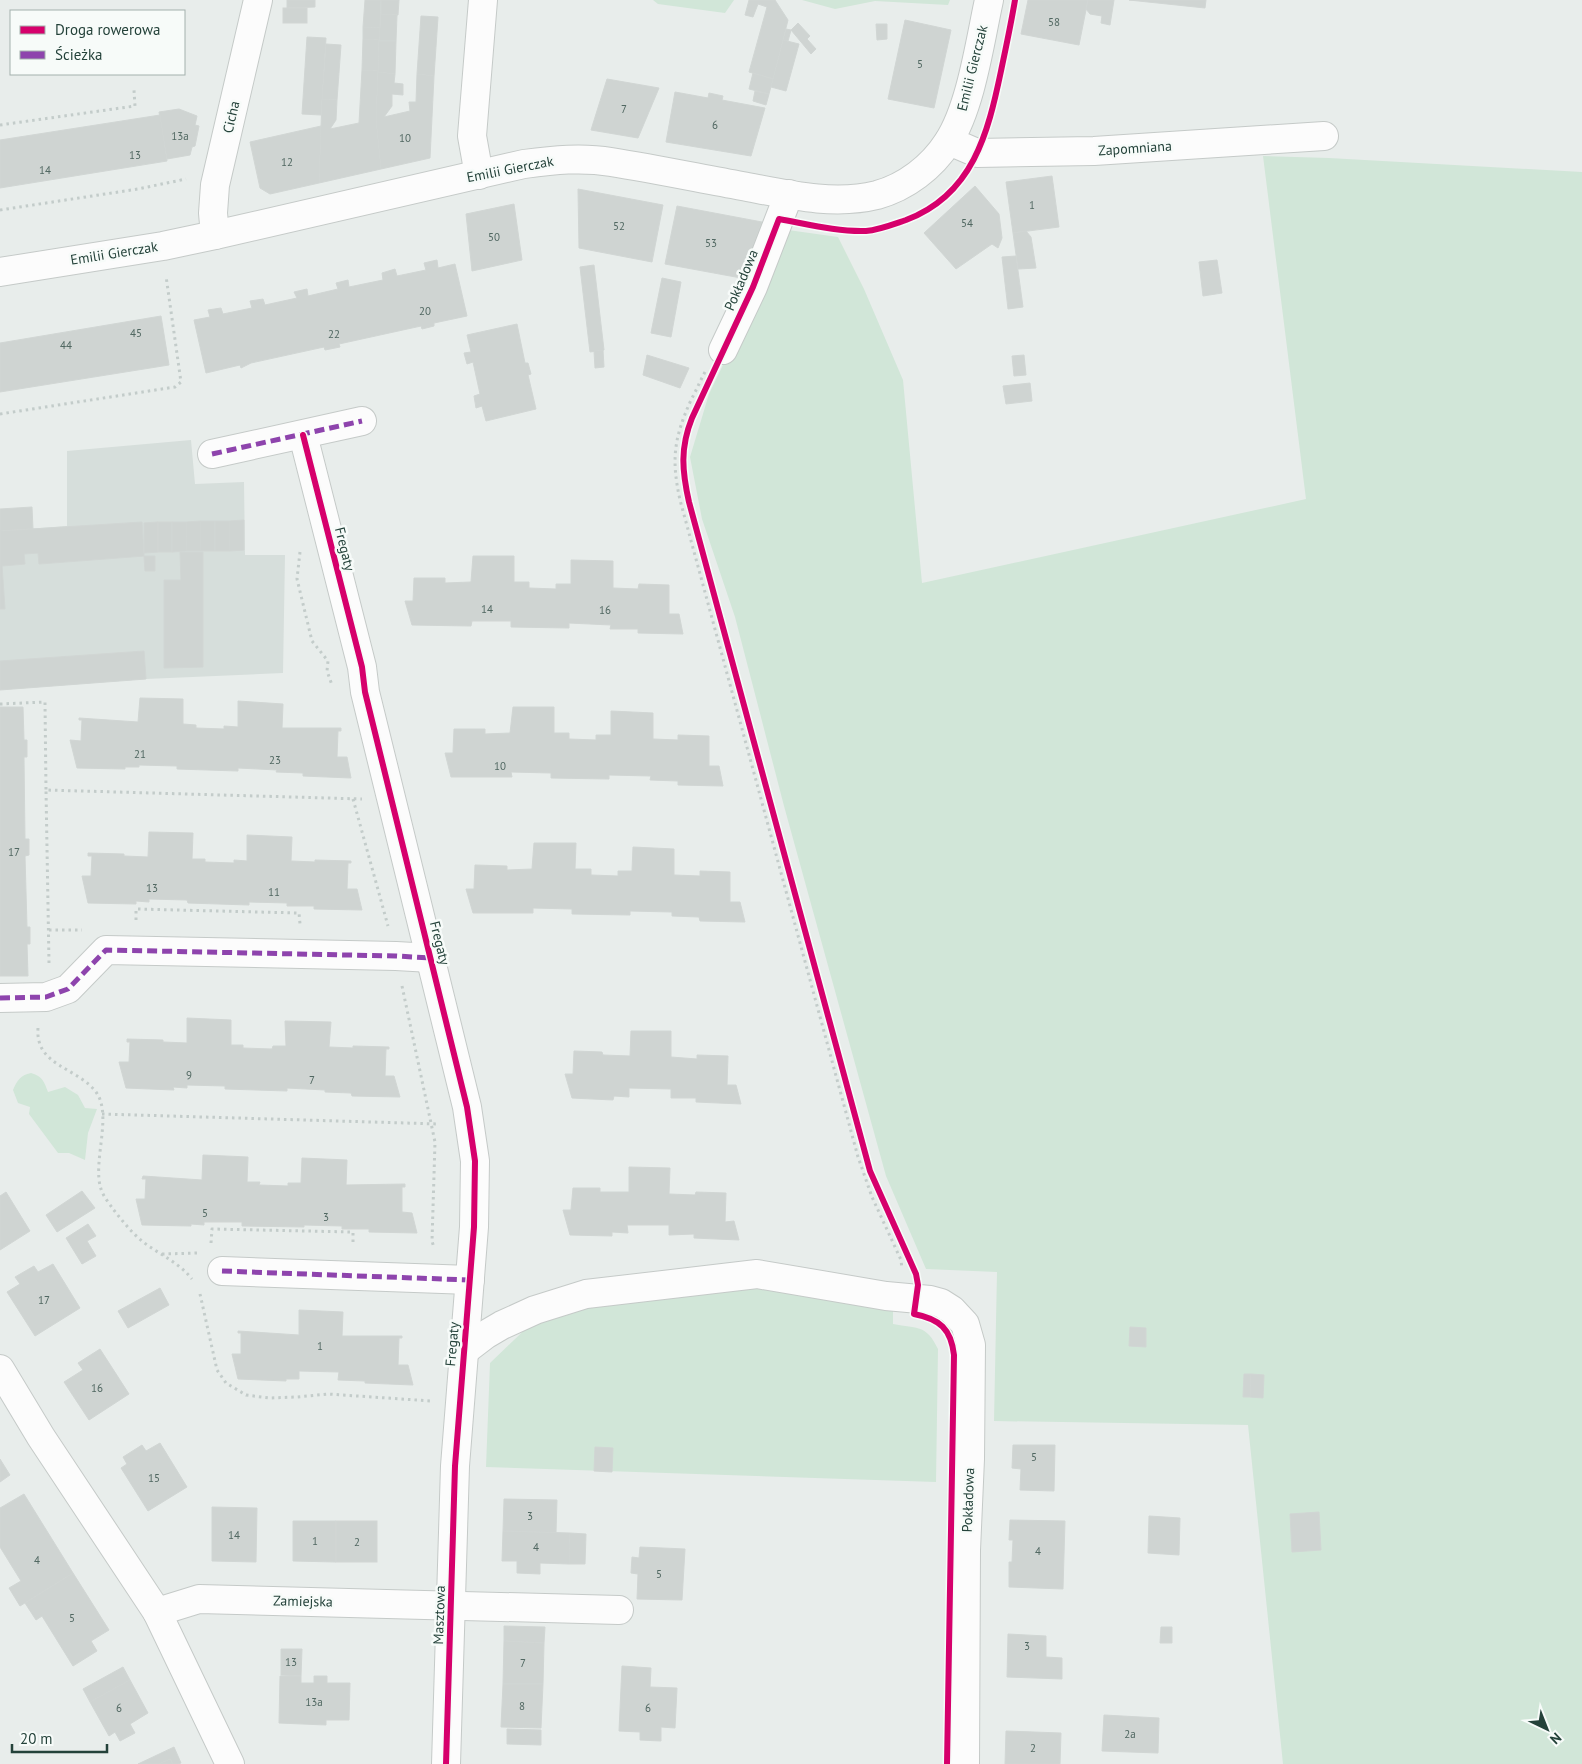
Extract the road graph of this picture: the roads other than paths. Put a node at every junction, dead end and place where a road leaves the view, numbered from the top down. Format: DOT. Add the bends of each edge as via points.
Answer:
graph roads {
  1 [pos="258,0"];
  2 [pos="483,0"];
  3 [pos="989,0"];
  4 [pos="1324,136"];
  5 [pos="949,141"];
  6 [pos="479,175"];
  7 [pos="789,194"];
  8 [pos="215,235"];
  9 [pos="0,272"];
  10 [pos="723,350"];
  11 [pos="362,421"];
  12 [pos="303,435"];
  13 [pos="212,454"];
  14 [pos="431,958"];
  15 [pos="0,998"];
  16 [pos="222,1271"];
  17 [pos="470,1280"];
  18 [pos="464,1351"];
  19 [pos="0,1370"];
  20 [pos="455,1466"];
  21 [pos="452,1604"];
  22 [pos="618,1610"];
  23 [pos="157,1612"];
  24 [pos="230,1764"];
  25 [pos="446,1764"];
  26 [pos="965,1764"];
  1 -- 8 [label="street, Cicha" via="215,185"];
  2 -- 6 [label="street" via="472,136"];
  3 -- 5 [label="street, Emilii Gierczak" via="968,94"];
  4 -- 5 [label="street, Zapomniana" via="1094,151 977,153"];
  5 -- 7 [label="street, Emilii Gierczak" via="926,168 909,181 876,195 835,199"];
  6 -- 7 [label="street, Emilii Gierczak" via="550,160 593,160"];
  6 -- 8 [label="street, Emilii Gierczak"];
  7 -- 10 [label="street, Pokładowa" via="753,287"];
  8 -- 9 [label="street, Emilii Gierczak"];
  11 -- 12 [label="street"];
  12 -- 13 [label="street"];
  12 -- 14 [label="street, Fregaty"];
  14 -- 15 [label="street, Fregaty" via="106,950 68,989 44,997"];
  14 -- 17 [label="street, Fregaty" via="467,1107 475,1161"];
  16 -- 17 [label="street"];
  17 -- 18 [label="street, Fregaty"];
  18 -- 20 [label="street, Fregaty"];
  18 -- 26 [label="street, Pokładowa" via="502,1325 586,1294 757,1274 930,1300 952,1310 965,1324 971,1345"];
  19 -- 23 [label="street"];
  20 -- 21 [label="street, Masztowa"];
  21 -- 22 [label="street, Masztowa"];
  21 -- 23 [label="street, Zamiejska" via="199,1599"];
  21 -- 25 [label="street, Masztowa"];
  23 -- 24 [label="street"];
}
